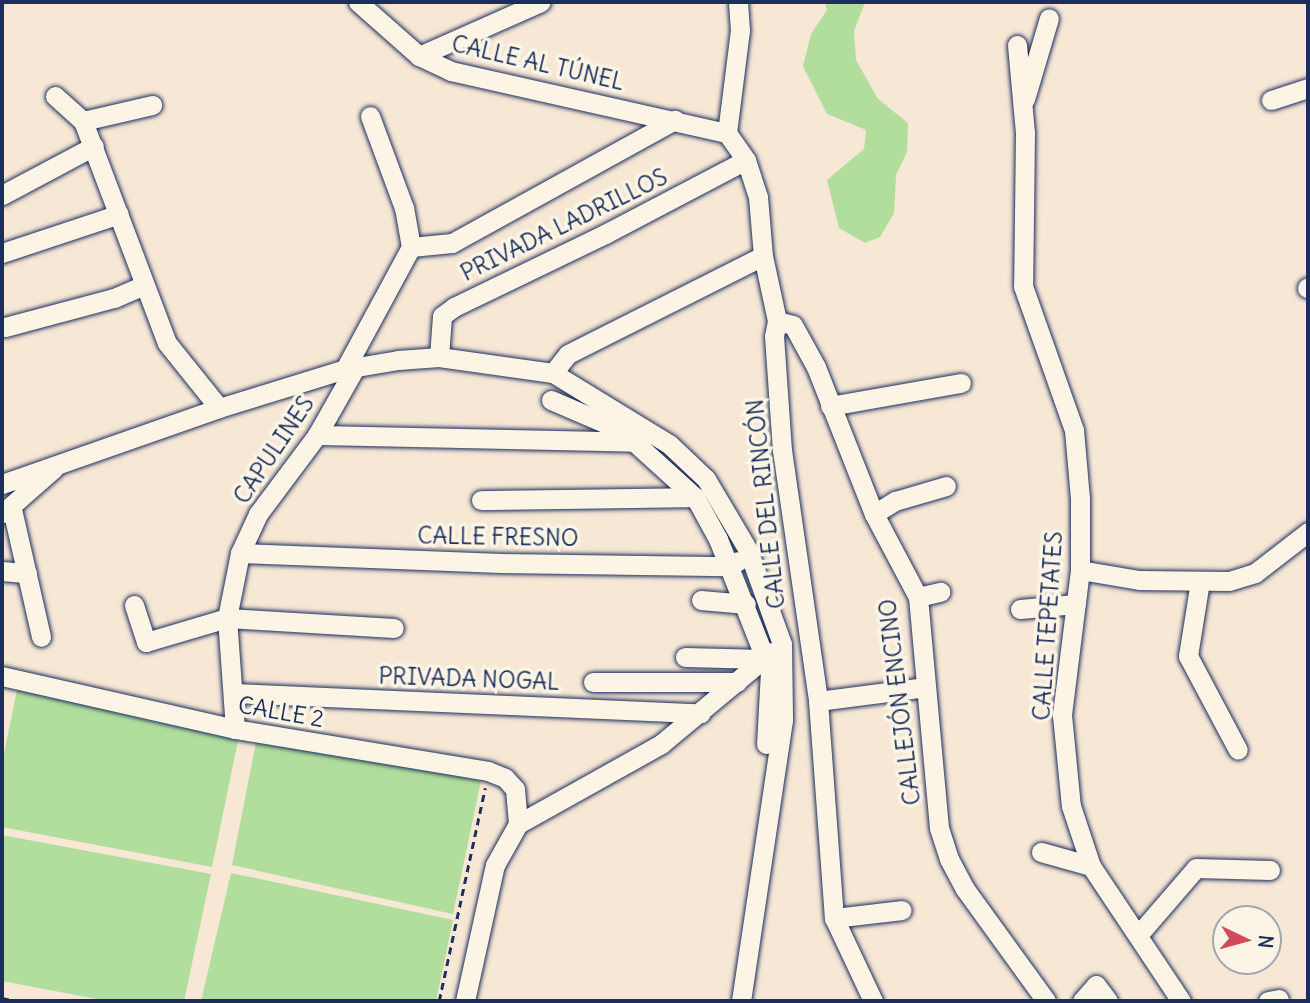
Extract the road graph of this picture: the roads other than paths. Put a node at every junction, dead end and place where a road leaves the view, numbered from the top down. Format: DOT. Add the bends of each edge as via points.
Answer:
graph roads {
  1 [pos="358,2"];
  2 [pos="541,2"];
  3 [pos="738,2"];
  4 [pos="1049,18"];
  5 [pos="1017,46"];
  6 [pos="419,56"];
  7 [pos="1308,88"];
  8 [pos="55,96"];
  9 [pos="1271,100"];
  10 [pos="152,105"];
  11 [pos="1022,106"];
  12 [pos="370,116"];
  13 [pos="676,120"];
  14 [pos="83,121"];
  15 [pos="727,132"];
  16 [pos="94,146"];
  17 [pos="746,160"];
  18 [pos="2,195"];
  19 [pos="119,214"];
  20 [pos="411,247"];
  21 [pos="2,253"];
  22 [pos="763,256"];
  23 [pos="144,285"];
  24 [pos="777,321"];
  25 [pos="5,327"];
  26 [pos="439,357"];
  27 [pos="350,368"];
  28 [pos="554,373"];
  29 [pos="961,383"];
  30 [pos="551,400"];
  31 [pos="830,405"];
  32 [pos="219,408"];
  33 [pos="317,435"];
  34 [pos="638,442"];
  35 [pos="669,444"];
  36 [pos="55,466"];
  37 [pos="2,484"];
  38 [pos="946,486"];
  39 [pos="695,497"];
  40 [pos="481,500"];
  41 [pos="7,511"];
  42 [pos="874,514"];
  43 [pos="1308,533"];
  44 [pos="748,550"];
  45 [pos="240,553"];
  46 [pos="729,566"];
  47 [pos="1080,570"];
  48 [pos="2,571"];
  49 [pos="27,573"];
  50 [pos="1200,581"];
  51 [pos="940,592"];
  52 [pos="918,597"];
  53 [pos="701,600"];
  54 [pos="746,604"];
  55 [pos="1076,604"];
  56 [pos="134,605"];
  57 [pos="1020,608"];
  58 [pos="227,618"];
  59 [pos="394,628"];
  60 [pos="805,631"];
  61 [pos="41,637"];
  62 [pos="782,645"];
  63 [pos="685,657"];
  64 [pos="764,658"];
  65 [pos="2,676"];
  66 [pos="593,682"];
  67 [pos="737,682"];
  68 [pos="926,687"];
  69 [pos="234,693"];
  70 [pos="818,701"];
  71 [pos="701,713"];
  72 [pos="235,729"];
  73 [pos="1238,750"];
  74 [pos="518,824"];
  75 [pos="1041,852"];
  76 [pos="1091,866"];
  77 [pos="1270,870"];
  78 [pos="902,910"];
  79 [pos="834,918"];
  80 [pos="1139,934"];
  81 [pos="465,1001"];
  82 [pos="728,1001"];
  83 [pos="741,1001"];
  84 [pos="873,1001"];
  85 [pos="1046,1001"];
  86 [pos="1082,1001"];
  87 [pos="1108,1001"];
  88 [pos="1181,1001"];
  1 -- 6 [label="street, CALLE AL TÚNEL"];
  2 -- 6 [label="street"];
  3 -- 15 [label="street" via="740,30"];
  4 -- 11 [label="street, CALLE TEPETATES"];
  5 -- 11 [label="street, CALLE TEPETATES"];
  6 -- 13 [label="street, CALLE AL TÚNEL" via="451,71"];
  7 -- 9 [label="street"];
  8 -- 14 [label="street"];
  10 -- 14 [label="street"];
  11 -- 47 [label="street, CALLE TEPETATES" via="1023,286 1074,430"];
  12 -- 20 [label="street" via="404,208"];
  13 -- 15 [label="street, CALLE AL TÚNEL"];
  13 -- 20 [label="street" via="452,243"];
  14 -- 16 [label="street"];
  15 -- 17 [label="street, CALLE DEL RINCÓN"];
  16 -- 18 [label="street"];
  16 -- 19 [label="street"];
  17 -- 22 [label="street, CALLE DEL RINCÓN" via="758,197"];
  17 -- 26 [label="street, PRIVADA LADRILLOS" via="454,307 442,316"];
  19 -- 21 [label="street"];
  19 -- 23 [label="street"];
  20 -- 27 [label="street, CAPULINES"];
  22 -- 24 [label="street, CALLE DEL RINCÓN"];
  22 -- 28 [label="street" via="568,354"];
  23 -- 25 [label="street" via="114,298"];
  23 -- 32 [label="street" via="167,343"];
  24 -- 31 [label="street, CALLEJÓN ENCINO" via="793,325"];
  24 -- 60 [label="street, CALLE DEL RINCÓN" via="774,336 782,450"];
  26 -- 27 [label="street"];
  26 -- 28 [label="street"];
  27 -- 32 [label="street"];
  27 -- 33 [label="street, CAPULINES"];
  28 -- 35 [label="street"];
  29 -- 31 [label="street"];
  30 -- 34 [label="street" via="593,416"];
  31 -- 42 [label="street, CALLEJÓN ENCINO"];
  32 -- 36 [label="street"];
  33 -- 34 [label="street"];
  33 -- 45 [label="street, CAPULINES" via="258,514"];
  34 -- 35 [label="street"];
  34 -- 39 [label="street"];
  35 -- 44 [label="street" via="706,479"];
  36 -- 37 [label="street"];
  36 -- 41 [label="street"];
  38 -- 42 [label="street" via="895,501"];
  39 -- 40 [label="street"];
  39 -- 46 [label="street"];
  41 -- 49 [label="street"];
  42 -- 52 [label="street, CALLEJÓN ENCINO"];
  43 -- 50 [label="street" via="1255,573 1229,581"];
  44 -- 46 [label="street"];
  44 -- 62 [label="street"];
  45 -- 46 [label="street, CALLE FRESNO"];
  45 -- 58 [label="street, CAPULINES"];
  46 -- 54 [label="street"];
  47 -- 50 [label="street" via="1139,580"];
  47 -- 55 [label="street, CALLE TEPETATES"];
  48 -- 49 [label="street"];
  49 -- 61 [label="street"];
  50 -- 73 [label="street" via="1188,656"];
  51 -- 52 [label="street"];
  52 -- 68 [label="street, CALLEJÓN ENCINO"];
  53 -- 54 [label="street"];
  54 -- 64 [label="street"];
  55 -- 57 [label="street"];
  55 -- 76 [label="street, CALLE TEPETATES" via="1062,715 1071,806"];
  56 -- 58 [label="street" via="146,642"];
  58 -- 59 [label="street"];
  58 -- 69 [label="street, CAPULINES"];
  60 -- 62 [label="street"];
  60 -- 70 [label="street, CALLE DEL RINCÓN"];
  62 -- 64 [label="street"];
  62 -- 83 [label="street" via="783,720"];
  63 -- 64 [label="street"];
  64 -- 67 [label="street"];
  64 -- 82 [label="street" via="770,671 770,720"];
  65 -- 72 [label="street, CALLE 2"];
  66 -- 67 [label="street"];
  67 -- 71 [label="street"];
  68 -- 70 [label="street"];
  68 -- 85 [label="street, CALLEJÓN ENCINO" via="939,828 949,859 965,889"];
  69 -- 71 [label="street, PRIVADA NOGAL"];
  69 -- 72 [label="street, CAPULINES"];
  70 -- 79 [label="street, CALLE DEL RINCÓN"];
  71 -- 74 [label="street" via="662,744"];
  72 -- 74 [label="street, CALLE 2" via="488,771 505,778 515,789"];
  74 -- 81 [label="street" via="495,865"];
  75 -- 76 [label="street"];
  76 -- 80 [label="street, CALLE TEPETATES"];
  77 -- 80 [label="street" via="1196,868"];
  78 -- 79 [label="street"];
  79 -- 84 [label="street, CALLE DEL RINCÓN"];
  80 -- 88 [label="street, CALLE TEPETATES"];
  86 -- 87 [label="street" via="1096,985"];
}
